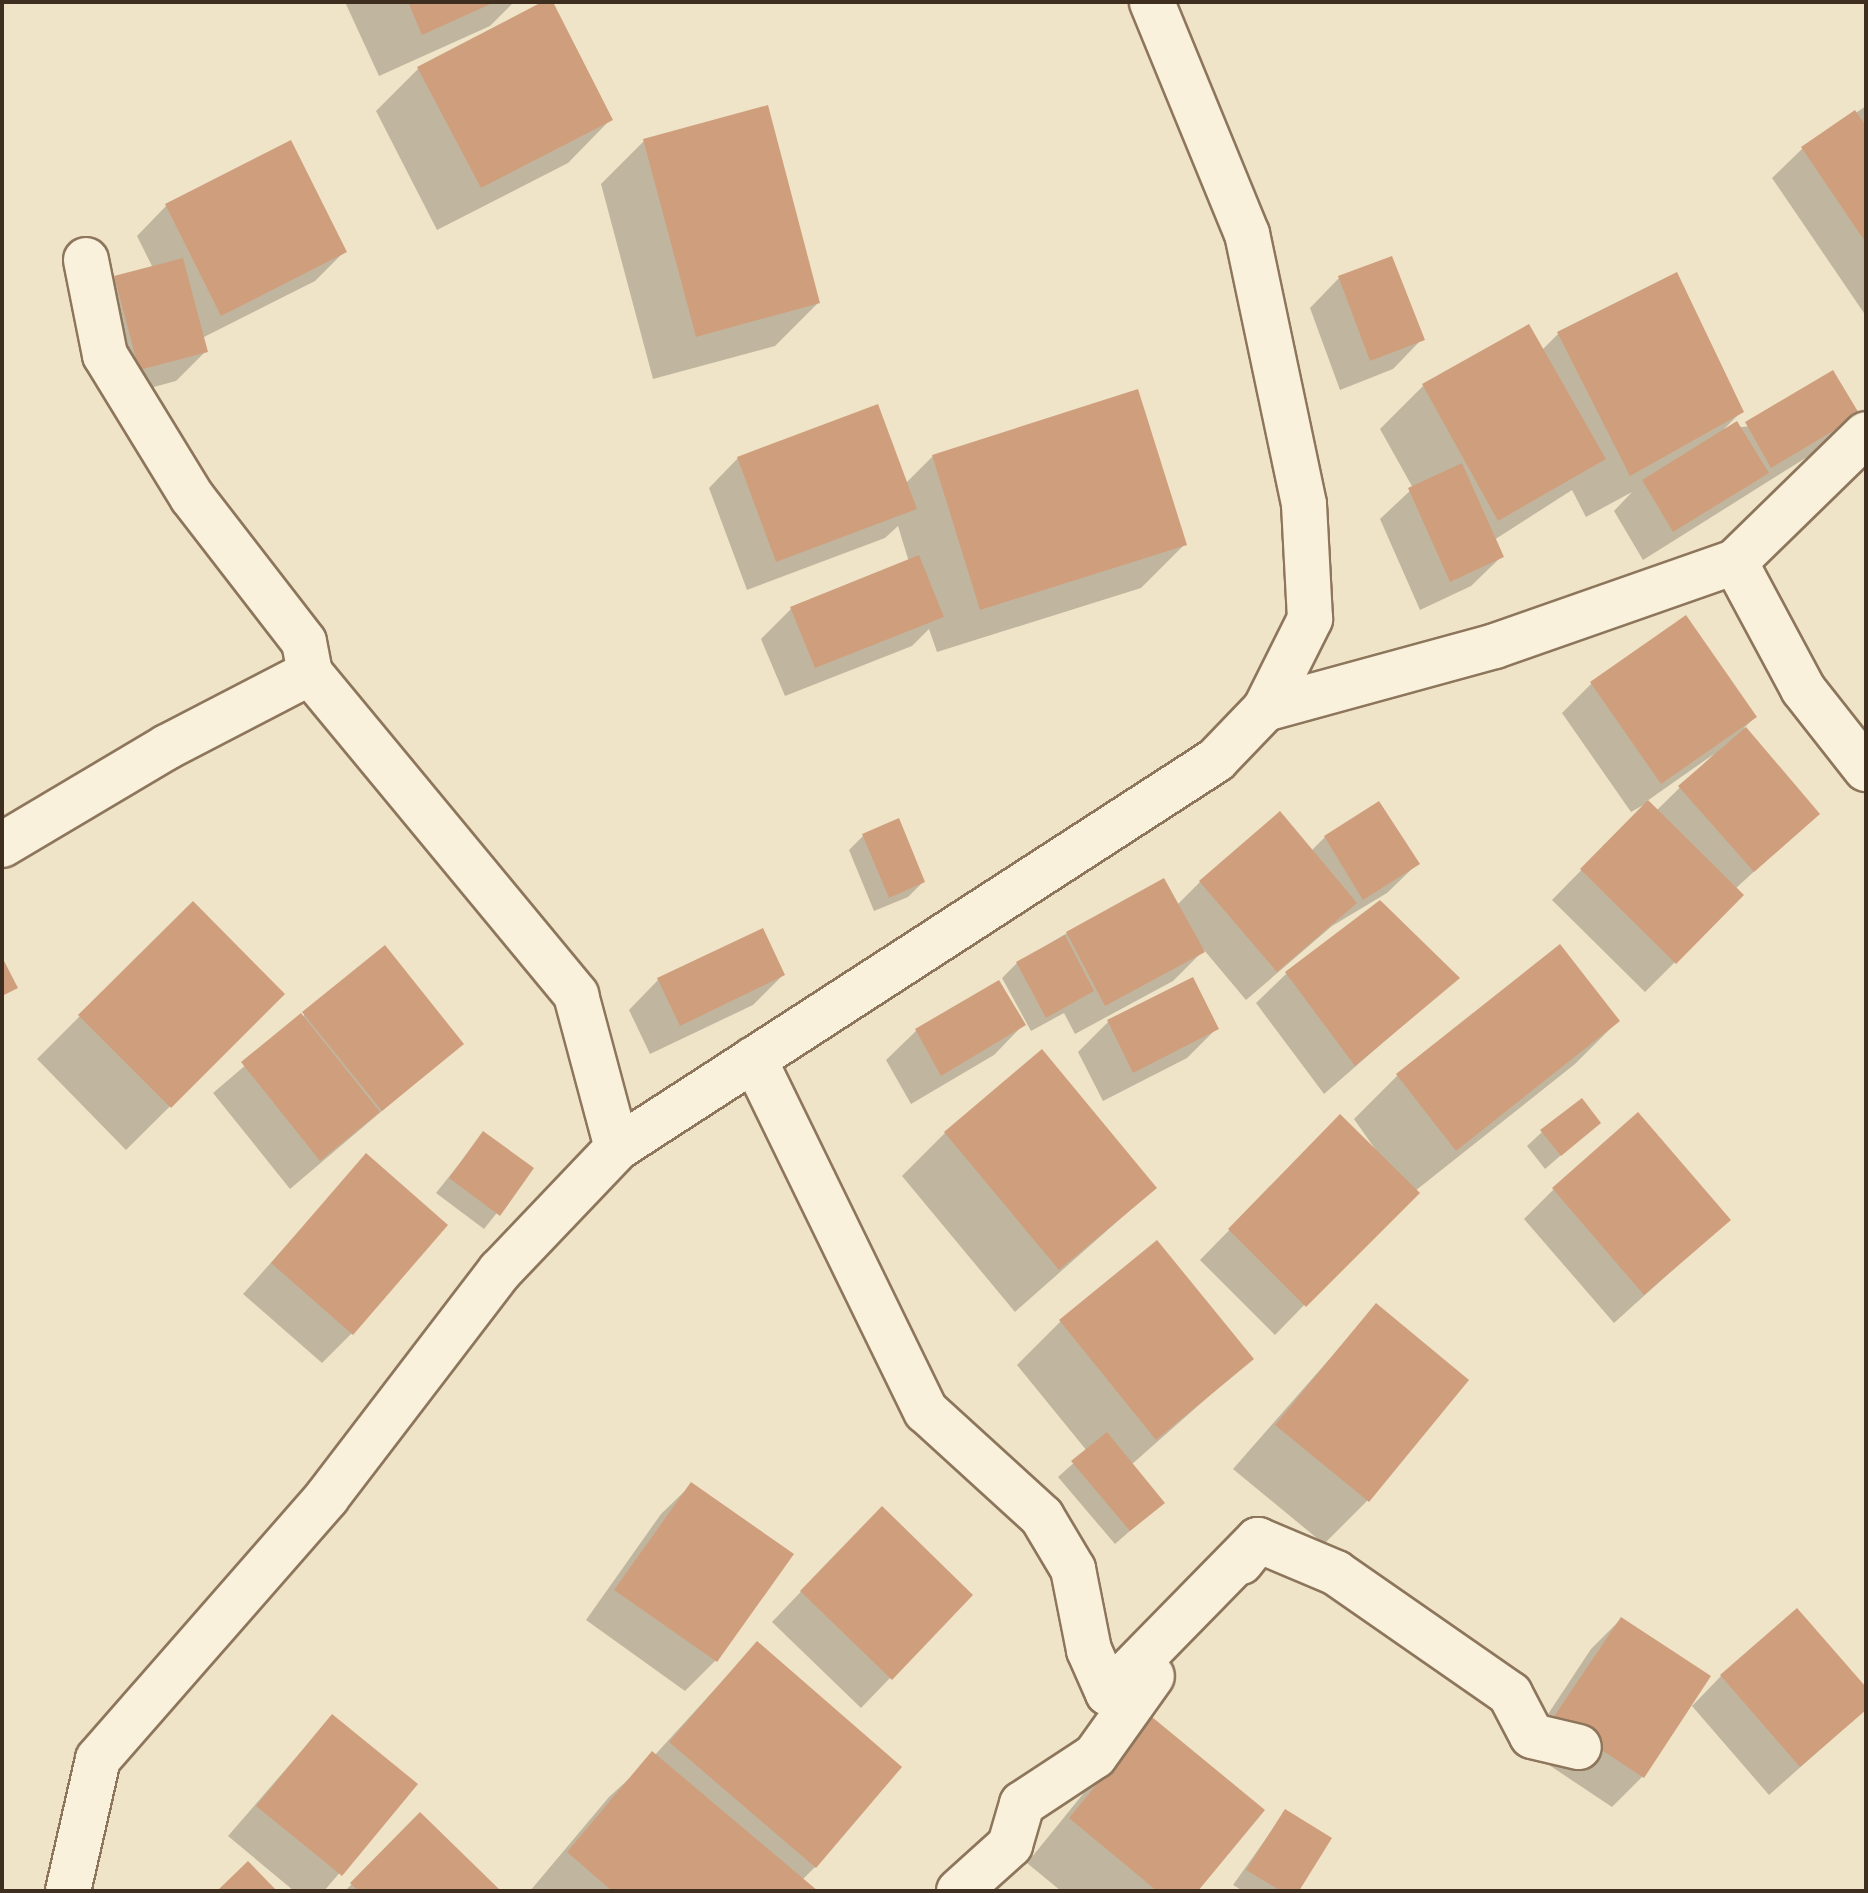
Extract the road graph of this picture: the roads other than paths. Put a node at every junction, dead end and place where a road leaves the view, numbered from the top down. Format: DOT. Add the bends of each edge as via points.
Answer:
graph roads {
  1 [pos="1152,2"];
  2 [pos="86,260"];
  3 [pos="1866,434"];
  4 [pos="1735,562"];
  5 [pos="310,673"];
  6 [pos="1265,709"];
  7 [pos="1866,769"];
  8 [pos="2,845"];
  9 [pos="754,1059"];
  10 [pos="617,1148"];
  11 [pos="1258,1540"];
  12 [pos="1579,1747"];
  13 [pos="68,1891"];
  14 [pos="959,1891"];
  1 -- 6 [label="street" via="1247,234 1304,504 1310,619"];
  2 -- 5 [label="street" via="105,355 192,497 304,642"];
  3 -- 4 [label="street"];
  4 -- 6 [label="street" via="1495,646"];
  4 -- 7 [label="street" via="1803,689"];
  5 -- 8 [label="street" via="167,747"];
  5 -- 10 [label="street" via="576,995"];
  6 -- 9 [label="street" via="1216,760"];
  9 -- 10 [label="street"];
  9 -- 11 [label="street" via="926,1411 1042,1517 1073,1569 1089,1650 1108,1693"];
  10 -- 13 [label="street" via="500,1271 327,1497 98,1759"];
  11 -- 12 [label="street" via="1336,1573 1510,1694 1532,1736"];
  11 -- 14 [label="street" via="1095,1756 1022,1804 1010,1845"];
}
